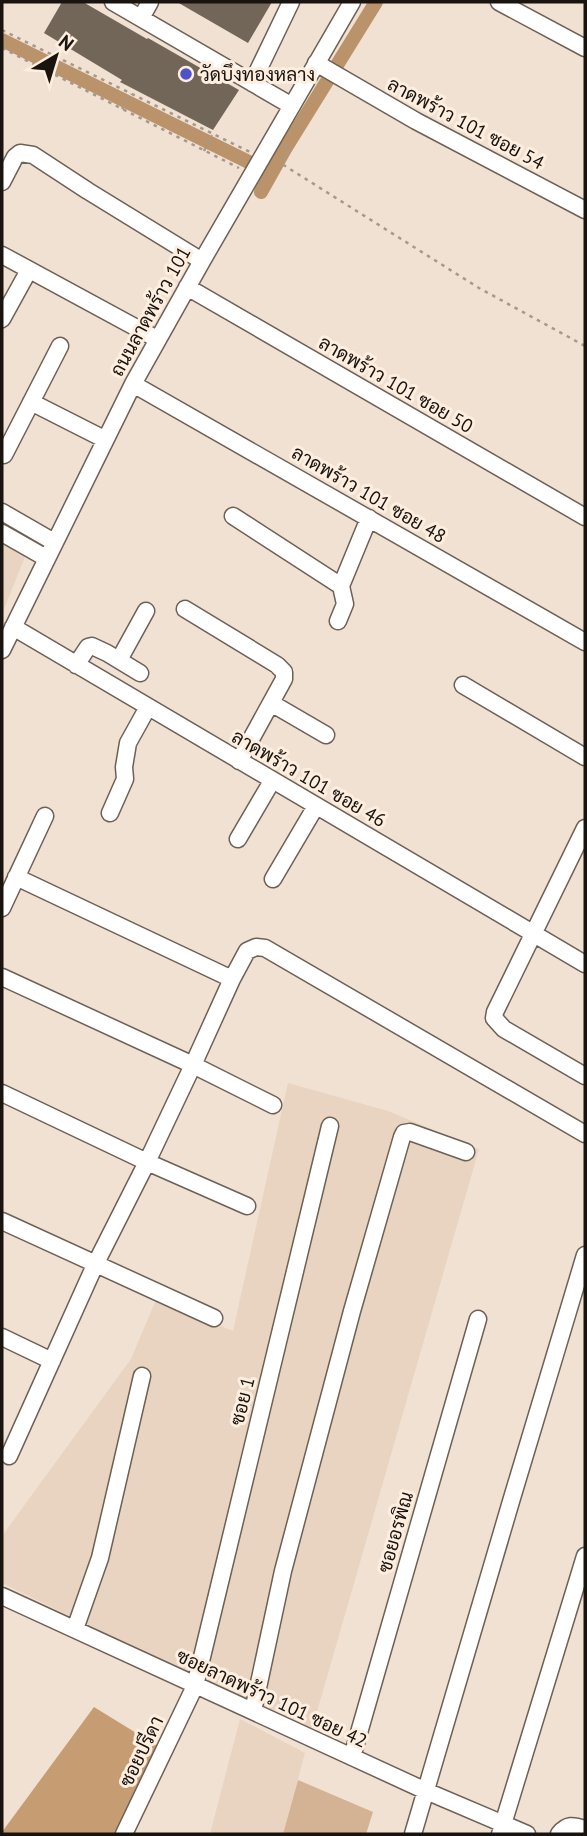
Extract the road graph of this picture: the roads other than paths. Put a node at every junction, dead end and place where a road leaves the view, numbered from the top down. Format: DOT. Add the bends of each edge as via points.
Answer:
graph roads {
  1 [pos="113,2"];
  2 [pos="150,2"];
  3 [pos="291,2"];
  4 [pos="352,2"];
  5 [pos="499,2"];
  6 [pos="141,18"];
  7 [pos="585,48"];
  8 [pos="327,70"];
  9 [pos="253,83"];
  10 [pos="292,106"];
  11 [pos="2,181"];
  12 [pos="585,211"];
  13 [pos="2,255"];
  14 [pos="202,261"];
  15 [pos="29,270"];
  16 [pos="187,287"];
  17 [pos="2,319"];
  18 [pos="157,339"];
  19 [pos="60,346"];
  20 [pos="132,384"];
  21 [pos="31,402"];
  22 [pos="104,439"];
  23 [pos="4,455"];
  24 [pos="2,512"];
  25 [pos="233,516"];
  26 [pos="585,517"];
  27 [pos="369,518"];
  28 [pos="2,533"];
  29 [pos="54,542"];
  30 [pos="46,558"];
  31 [pos="341,586"];
  32 [pos="185,609"];
  33 [pos="146,611"];
  34 [pos="338,621"];
  35 [pos="13,627"];
  36 [pos="585,642"];
  37 [pos="2,650"];
  38 [pos="118,660"];
  39 [pos="76,665"];
  40 [pos="140,673"];
  41 [pos="463,685"];
  42 [pos="271,703"];
  43 [pos="148,707"];
  44 [pos="326,735"];
  45 [pos="585,757"];
  46 [pos="239,761"];
  47 [pos="272,780"];
  48 [pos="316,806"];
  49 [pos="110,813"];
  50 [pos="45,816"];
  51 [pos="585,828"];
  52 [pos="238,839"];
  53 [pos="579,855"];
  54 [pos="16,877"];
  55 [pos="273,879"];
  56 [pos="2,908"];
  57 [pos="534,934"];
  58 [pos="585,964"];
  59 [pos="2,977"];
  60 [pos="232,979"];
  61 [pos="194,1065"];
  62 [pos="585,1076"];
  63 [pos="2,1093"];
  64 [pos="273,1105"];
  65 [pos="330,1126"];
  66 [pos="585,1134"];
  67 [pos="466,1152"];
  68 [pos="147,1162"];
  69 [pos="247,1206"];
  70 [pos="2,1221"];
  71 [pos="585,1255"];
  72 [pos="95,1265"];
  73 [pos="214,1318"];
  74 [pos="478,1319"];
  75 [pos="2,1337"];
  76 [pos="52,1361"];
  77 [pos="142,1376"];
  78 [pos="9,1456"];
  79 [pos="585,1556"];
  80 [pos="2,1597"];
  81 [pos="75,1629"];
  82 [pos="195,1686"];
  83 [pos="253,1711"];
  84 [pos="352,1757"];
  85 [pos="426,1791"];
  86 [pos="585,1829"];
  87 [pos="502,1830"];
  88 [pos="124,1834"];
  89 [pos="413,1834"];
  90 [pos="527,1834"];
  91 [pos="559,1834"];
  1 -- 6 [label="street"];
  2 -- 6 [label="street"];
  3 -- 9 [label="street"];
  4 -- 8 [label="street, ถนนลาดพร้าว 101"];
  5 -- 7 [label="street"];
  6 -- 9 [label="street"];
  8 -- 10 [label="street, ถนนลาดพร้าว 101"];
  8 -- 12 [label="street, ลาดพร้าว 101 ซอย 54"];
  9 -- 10 [label="street"];
  10 -- 14 [label="street, ถนนลาดพร้าว 101" via="277,143 261,158"];
  11 -- 14 [label="street" via="15,157 33,155"];
  13 -- 15 [label="street"];
  14 -- 16 [label="street, ถนนลาดพร้าว 101"];
  15 -- 17 [label="street"];
  15 -- 18 [label="street"];
  16 -- 18 [label="street, ถนนลาดพร้าว 101"];
  16 -- 26 [label="street, ลาดพร้าว 101 ซอย 50"];
  18 -- 20 [label="street, ถนนลาดพร้าว 101"];
  19 -- 21 [label="street"];
  20 -- 22 [label="street, ถนนลาดพร้าว 101"];
  20 -- 27 [label="street, ลาดพร้าว 101 ซอย 48"];
  21 -- 22 [label="street"];
  21 -- 23 [label="street"];
  22 -- 29 [label="street, ถนนลาดพร้าว 101"];
  24 -- 29 [label="street"];
  25 -- 31 [label="street"];
  27 -- 31 [label="street"];
  27 -- 36 [label="street, ลาดพร้าว 101 ซอย 48"];
  28 -- 30 [label="street"];
  29 -- 30 [label="street, ถนนลาดพร้าว 101"];
  30 -- 35 [label="street, ถนนลาดพร้าว 101"];
  31 -- 34 [label="street" via="345,604"];
  32 -- 42 [label="street" via="283,670 284,679"];
  33 -- 38 [label="street"];
  35 -- 37 [label="street, ถนนลาดพร้าว 101"];
  35 -- 39 [label="street, ลาดพร้าว 101 ซอย 46"];
  38 -- 39 [label="street" via="92,646"];
  38 -- 40 [label="street"];
  39 -- 43 [label="street, ลาดพร้าว 101 ซอย 46"];
  41 -- 45 [label="street"];
  42 -- 44 [label="street"];
  42 -- 46 [label="street"];
  43 -- 46 [label="street, ลาดพร้าว 101 ซอย 46"];
  43 -- 49 [label="street" via="128,743 125,779"];
  46 -- 47 [label="street, ลาดพร้าว 101 ซอย 46"];
  47 -- 48 [label="street, ลาดพร้าว 101 ซอย 46"];
  47 -- 52 [label="street"];
  48 -- 55 [label="street"];
  48 -- 57 [label="street, ลาดพร้าว 101 ซอย 46"];
  50 -- 54 [label="street"];
  51 -- 53 [label="street"];
  53 -- 57 [label="street"];
  54 -- 56 [label="street"];
  54 -- 60 [label="street"];
  57 -- 58 [label="street, ลาดพร้าว 101 ซอย 46"];
  57 -- 62 [label="street" via="495,1018 504,1029"];
  59 -- 61 [label="street"];
  60 -- 61 [label="street"];
  60 -- 66 [label="street" via="247,951 265,948"];
  61 -- 64 [label="street"];
  61 -- 68 [label="street"];
  63 -- 68 [label="street"];
  65 -- 82 [label="street, ซอย 1"];
  67 -- 83 [label="street" via="411,1132 402,1138 283,1571"];
  68 -- 69 [label="street"];
  68 -- 72 [label="street"];
  70 -- 72 [label="street"];
  71 -- 85 [label="street"];
  72 -- 73 [label="street"];
  72 -- 76 [label="street"];
  74 -- 84 [label="street, ซอยอรพิณ"];
  75 -- 76 [label="street"];
  76 -- 78 [label="street"];
  77 -- 81 [label="street" via="100,1558"];
  79 -- 87 [label="street"];
  80 -- 81 [label="street, ซอยลาดพร้าว 101 ซอย 42"];
  81 -- 82 [label="street, ซอยลาดพร้าว 101 ซอย 42"];
  82 -- 83 [label="street, ซอยลาดพร้าว 101 ซอย 42"];
  82 -- 88 [label="street, ซอยปรีดา"];
  83 -- 84 [label="street, ซอยลาดพร้าว 101 ซอย 42"];
  84 -- 85 [label="street, ซอยลาดพร้าว 101 ซอย 42"];
  85 -- 87 [label="street, ซอยลาดพร้าว 101 ซอย 42"];
  85 -- 89 [label="street"];
  86 -- 91 [label="street" via="571,1825"];
  87 -- 90 [label="street, ซอยลาดพร้าว 101 ซอย 42"];
}
